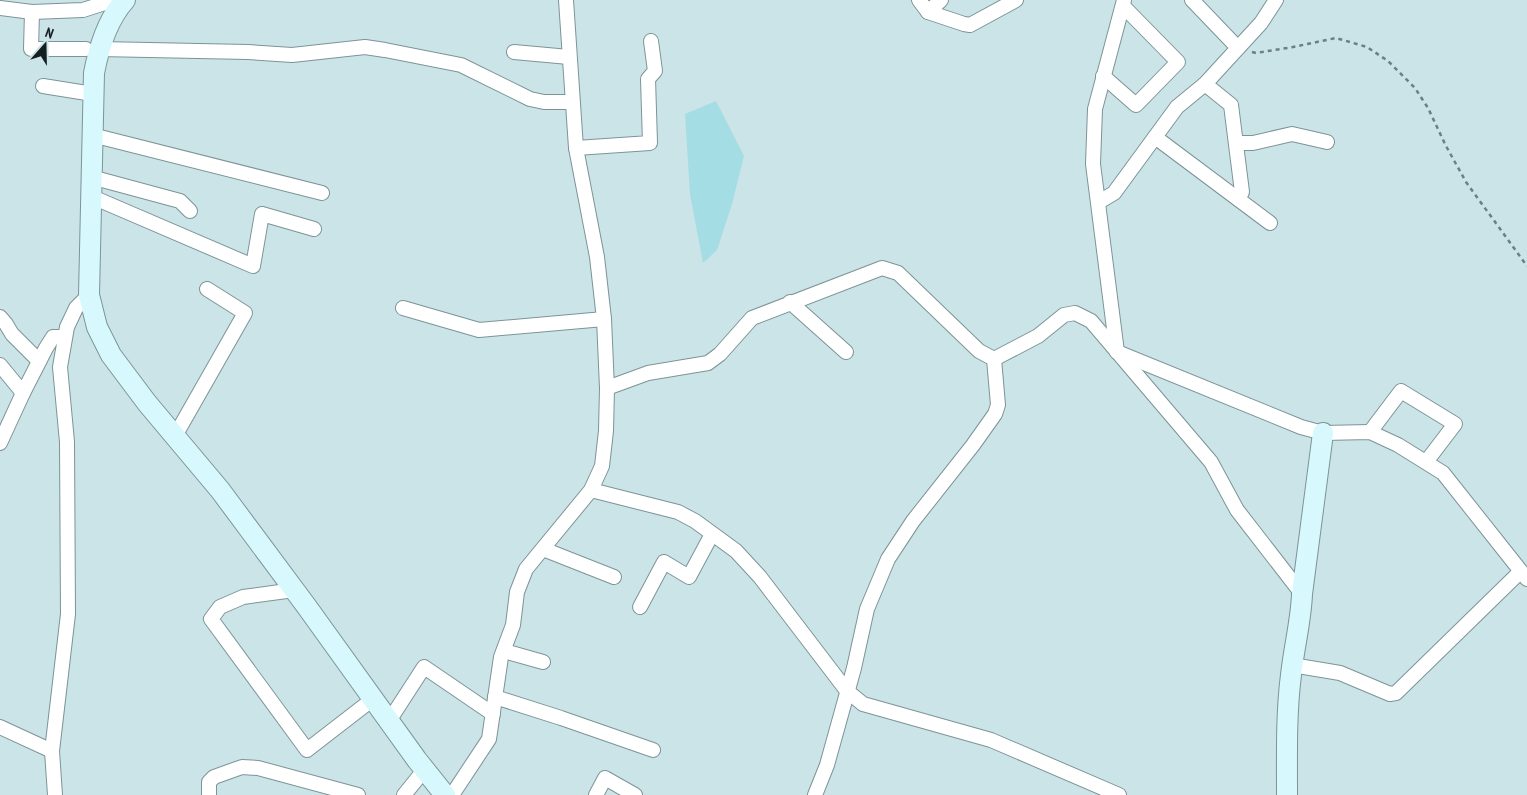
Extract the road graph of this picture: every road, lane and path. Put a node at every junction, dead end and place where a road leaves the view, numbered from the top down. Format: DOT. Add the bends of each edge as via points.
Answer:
graph roads {
  1 [pos="566,0"];
  2 [pos="919,0"];
  3 [pos="942,0"];
  4 [pos="1016,0"];
  5 [pos="1192,0"];
  6 [pos="1276,0"];
  7 [pos="119,1"];
  8 [pos="1124,3"];
  9 [pos="0,8"];
  10 [pos="37,8"];
  11 [pos="928,12"];
  12 [pos="651,41"];
  13 [pos="1238,48"];
  14 [pos="93,49"];
  15 [pos="514,52"];
  16 [pos="569,57"];
  17 [pos="1104,76"];
  18 [pos="1205,84"];
  19 [pos="43,86"];
  20 [pos="93,94"];
  21 [pos="572,102"];
  22 [pos="92,135"];
  23 [pos="1155,137"];
  24 [pos="1327,142"];
  25 [pos="1236,143"];
  26 [pos="576,148"];
  27 [pos="91,186"];
  28 [pos="322,193"];
  29 [pos="1238,199"];
  30 [pos="1099,202"];
  31 [pos="190,211"];
  32 [pos="1270,223"];
  33 [pos="314,229"];
  34 [pos="1527,266"];
  35 [pos="207,289"];
  36 [pos="89,296"];
  37 [pos="790,302"];
  38 [pos="402,308"];
  39 [pos="0,317"];
  40 [pos="604,319"];
  41 [pos="65,337"];
  42 [pos="846,352"];
  43 [pos="1117,352"];
  44 [pos="994,360"];
  45 [pos="40,361"];
  46 [pos="0,365"];
  47 [pos="607,388"];
  48 [pos="23,393"];
  49 [pos="1323,432"];
  50 [pos="1370,432"];
  51 [pos="175,436"];
  52 [pos="0,443"];
  53 [pos="1426,462"];
  54 [pos="591,490"];
  55 [pos="712,534"];
  56 [pos="543,549"];
  57 [pos="1523,575"];
  58 [pos="614,577"];
  59 [pos="294,590"];
  60 [pos="1302,594"];
  61 [pos="640,607"];
  62 [pos="504,650"];
  63 [pos="543,662"];
  64 [pos="1292,665"];
  65 [pos="847,691"];
  66 [pos="495,698"];
  67 [pos="373,699"];
  68 [pos="493,714"];
  69 [pos="389,721"];
  70 [pos="0,727"];
  71 [pos="653,750"];
  72 [pos="52,751"];
  73 [pos="424,769"];
  74 [pos="55,795"];
  75 [pos="210,795"];
  76 [pos="358,795"];
  77 [pos="404,795"];
  78 [pos="445,795"];
  79 [pos="452,795"];
  80 [pos="596,795"];
  81 [pos="635,795"];
  82 [pos="816,795"];
  83 [pos="1119,795"];
  84 [pos="1287,795"];
  1 -- 16 [label="street"];
  2 -- 11 [label="street"];
  3 -- 11 [label="street"];
  4 -- 11 [label="street" via="970,25"];
  5 -- 13 [label="street"];
  6 -- 13 [label="street" via="1261,23"];
  7 -- 10 [label="street" via="83,10"];
  7 -- 14 [label="street"];
  8 -- 17 [label="street"];
  8 -- 17 [label="street" via="1178,62 1136,104"];
  9 -- 10 [label="street"];
  10 -- 14 [label="street" via="31,50"];
  12 -- 26 [label="street" via="655,71 648,79 650,143"];
  13 -- 18 [label="street"];
  13 -- 34 [label="path" via="1256,53 1336,38 1367,47 1388,61 1415,88 1466,182"];
  14 -- 20 [label="street"];
  14 -- 21 [label="street" via="292,55 365,47 461,65 530,99"];
  15 -- 16 [label="street"];
  16 -- 21 [label="street"];
  17 -- 30 [label="street" via="1095,109 1094,164"];
  18 -- 23 [label="street" via="1177,107"];
  18 -- 25 [label="street" via="1231,105"];
  19 -- 20 [label="street"];
  20 -- 22 [label="street"];
  21 -- 26 [label="street"];
  22 -- 27 [label="street"];
  22 -- 28 [label="street"];
  23 -- 29 [label="street"];
  23 -- 30 [label="street" via="1114,192"];
  24 -- 25 [label="street" via="1292,134 1253,143"];
  25 -- 29 [label="street" via="1242,192"];
  26 -- 40 [label="street" via="597,257"];
  27 -- 31 [label="street" via="180,201"];
  27 -- 33 [label="street" via="253,266 262,214"];
  27 -- 36 [label="street"];
  29 -- 32 [label="street"];
  30 -- 43 [label="street"];
  35 -- 51 [label="street" via="245,313"];
  36 -- 41 [label="street" via="76,308"];
  36 -- 51 [label="street" via="97,328 110,355"];
  37 -- 42 [label="street"];
  37 -- 44 [label="street" via="882,268 898,272 979,351"];
  37 -- 47 [label="street" via="752,318 708,363 648,373"];
  38 -- 40 [label="street" via="479,330"];
  39 -- 45 [label="street" via="12,334"];
  40 -- 47 [label="street"];
  41 -- 45 [label="street" via="53,337"];
  41 -- 72 [label="street" via="60,367 67,442 68,614"];
  43 -- 44 [label="street" via="1091,321 1076,313 1064,315 1038,336"];
  43 -- 49 [label="street" via="1300,427"];
  43 -- 60 [label="street" via="1212,462 1237,510"];
  44 -- 65 [label="street" via="998,405 995,414 888,559 867,609"];
  45 -- 48 [label="street"];
  46 -- 48 [label="street"];
  47 -- 54 [label="street" via="602,466"];
  48 -- 52 [label="street"];
  49 -- 50 [label="street"];
  49 -- 60 [label="street"];
  50 -- 53 [label="street"];
  50 -- 53 [label="street" via="1401,391 1455,424"];
  51 -- 59 [label="street" via="220,490"];
  53 -- 57 [label="street" via="1443,473"];
  54 -- 55 [label="street" via="678,512"];
  54 -- 56 [label="street"];
  55 -- 61 [label="street" via="689,577 664,562"];
  55 -- 65 [label="street" via="736,551 760,577"];
  56 -- 58 [label="street"];
  56 -- 62 [label="street" via="526,569 517,592 513,625"];
  57 -- 64 [label="street" via="1396,693 1390,694 1340,673"];
  59 -- 67 [label="street"];
  59 -- 67 [label="street" via="243,597 220,607 211,619 306,750"];
  60 -- 64 [label="street"];
  62 -- 63 [label="street"];
  62 -- 66 [label="street"];
  64 -- 84 [label="street"];
  65 -- 82 [label="street"];
  65 -- 83 [label="street" via="863,704 991,740"];
  66 -- 68 [label="street"];
  66 -- 71 [label="street"];
  67 -- 69 [label="street"];
  68 -- 69 [label="street" via="424,667"];
  68 -- 79 [label="street" via="489,739"];
  69 -- 73 [label="street"];
  70 -- 72 [label="street"];
  72 -- 74 [label="street"];
  73 -- 77 [label="street"];
  73 -- 78 [label="street"];
  75 -- 76 [label="street" via="209,782 214,777 242,767 258,768"];
  80 -- 81 [label="street" via="606,778"];
}
